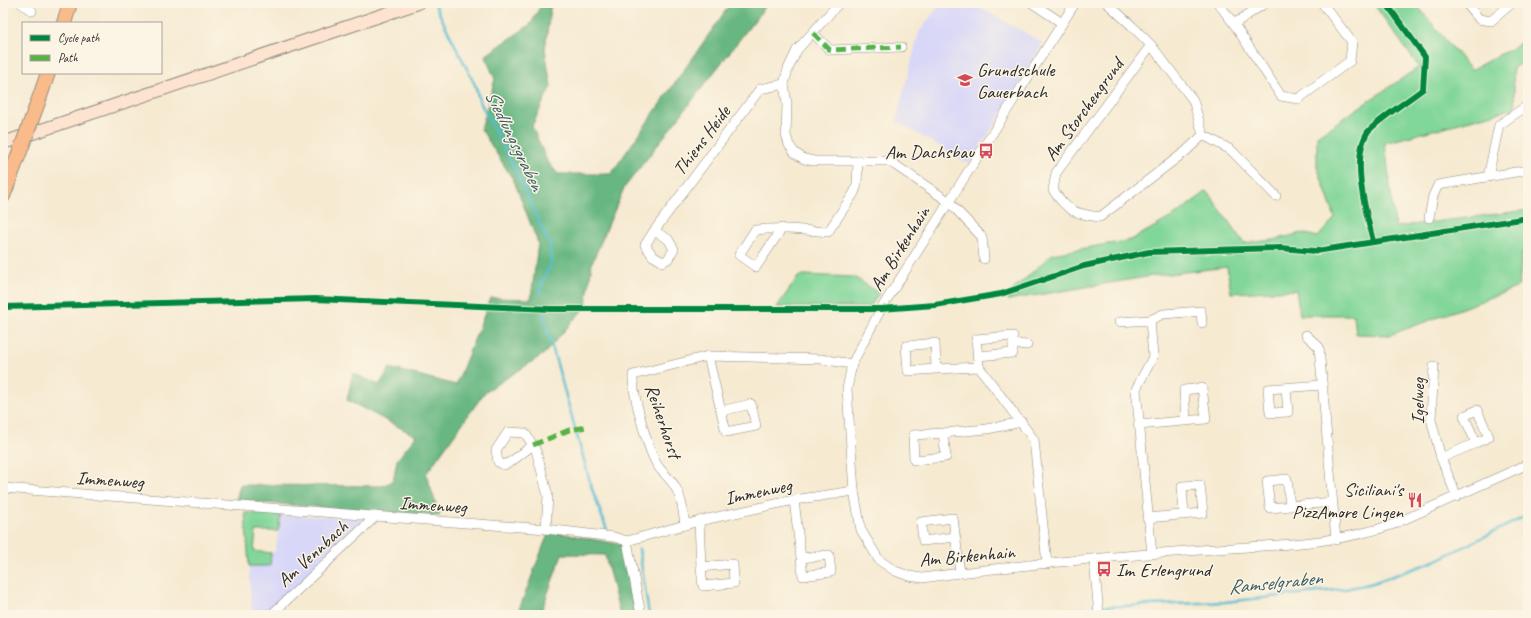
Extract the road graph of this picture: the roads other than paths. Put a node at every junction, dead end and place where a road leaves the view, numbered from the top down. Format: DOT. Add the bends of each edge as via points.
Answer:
graph roads {
  1 [pos="21,3"];
  2 [pos="70,3"];
  3 [pos="418,3"];
  4 [pos="838,3"];
  5 [pos="1032,3"];
  6 [pos="1075,3"];
  7 [pos="1106,3"];
  8 [pos="1218,3"];
  9 [pos="1264,3"];
  10 [pos="1322,3"];
  11 [pos="1466,3"];
  12 [pos="1512,3"];
  13 [pos="32,11"];
  14 [pos="64,22"];
  15 [pos="1062,23"];
  16 [pos="1234,24"];
  17 [pos="813,33"];
  18 [pos="1151,45"];
  19 [pos="901,47"];
  20 [pos="48,74"];
  21 [pos="784,84"];
  22 [pos="1528,105"];
  23 [pos="1203,135"];
  24 [pos="3,143"];
  25 [pos="858,161"];
  26 [pos="1528,170"];
  27 [pos="1488,177"];
  28 [pos="3,196"];
  29 [pos="1276,196"];
  30 [pos="948,201"];
  31 [pos="1429,218"];
  32 [pos="782,228"];
  33 [pos="654,231"];
  34 [pos="984,259"];
  35 [pos="1150,320"];
  36 [pos="1118,322"];
  37 [pos="1202,323"];
  38 [pos="1306,335"];
  39 [pos="1014,344"];
  40 [pos="1027,345"];
  41 [pos="708,356"];
  42 [pos="977,356"];
  43 [pos="852,364"];
  44 [pos="1434,366"];
  45 [pos="979,368"];
  46 [pos="936,369"];
  47 [pos="1322,385"];
  48 [pos="1286,388"];
  49 [pos="721,411"];
  50 [pos="1186,421"];
  51 [pos="1022,422"];
  52 [pos="1138,425"];
  53 [pos="943,433"];
  54 [pos="1476,443"];
  55 [pos="532,445"];
  56 [pos="1441,458"];
  57 [pos="1528,464"];
  58 [pos="3,488"];
  59 [pos="854,491"];
  60 [pos="1457,497"];
  61 [pos="794,500"];
  62 [pos="1332,502"];
  63 [pos="1290,506"];
  64 [pos="1184,515"];
  65 [pos="376,516"];
  66 [pos="1147,518"];
  67 [pos="699,522"];
  68 [pos="685,525"];
  69 [pos="546,529"];
  70 [pos="955,537"];
  71 [pos="1336,540"];
  72 [pos="627,541"];
  73 [pos="1152,554"];
  74 [pos="801,558"];
  75 [pos="1094,560"];
  76 [pos="1047,564"];
  77 [pos="701,566"];
  78 [pos="960,573"];
  79 [pos="1099,614"];
  80 [pos="271,615"];
  81 [pos="641,615"];
  1 -- 13 [label="street"];
  2 -- 14 [label="main road"];
  3 -- 24 [label="main road"];
  4 -- 17 [label="street"];
  5 -- 15 [label="street"];
  6 -- 15 [label="street, Am Birkenhain"];
  7 -- 18 [label="street"];
  8 -- 16 [label="street"];
  9 -- 16 [label="street"];
  10 -- 16 [label="street" via="1352,42 1350,61 1298,99 1280,96"];
  11 -- 12 [label="street" via="1478,18 1491,21"];
  15 -- 30 [label="street, Am Birkenhain"];
  17 -- 19 [label="street" via="830,50"];
  17 -- 21 [label="street" via="797,50"];
  18 -- 23 [label="street" via="1193,100"];
  18 -- 23 [label="street, Am Storchengrund" via="1056,173 1053,190 1063,205 1079,215 1100,217"];
  20 -- 28 [label="main road, bridge"];
  21 -- 25 [label="street" via="787,104 786,135 795,153 804,159 814,161"];
  21 -- 33 [label="street, Thiens Heide" via="760,89"];
  22 -- 27 [label="street" via="1499,126"];
  23 -- 29 [label="street" via="1231,150"];
  25 -- 30 [label="street" via="888,161"];
  25 -- 32 [label="street" via="854,193 828,232"];
  26 -- 27 [label="street"];
  27 -- 31 [label="street" via="1438,186 1433,196"];
  30 -- 34 [label="street" via="982,237"];
  30 -- 43 [label="street, Am Birkenhain" via="881,309"];
  32 -- 32 [label="street" via="755,230 739,255 756,267"];
  35 -- 36 [label="street"];
  35 -- 37 [label="street" via="1163,314 1201,310"];
  35 -- 52 [label="street" via="1153,357 1136,389"];
  38 -- 47 [label="street" via="1319,347"];
  39 -- 40 [label="street"];
  39 -- 42 [label="street" via="1013,353"];
  39 -- 42 [label="street" via="1013,336 976,339"];
  41 -- 43 [label="street, Reiherhorst" via="821,359"];
  41 -- 49 [label="street"];
  41 -- 68 [label="street, Reiherhorst" via="633,375 632,384 640,416 656,464 674,485 682,501"];
  42 -- 45 [label="street"];
  43 -- 59 [label="street, Am Birkenhain" via="847,389"];
  44 -- 56 [label="street, Igelweg" via="1431,419"];
  45 -- 46 [label="street"];
  45 -- 51 [label="street"];
  47 -- 48 [label="street"];
  47 -- 62 [label="street"];
  50 -- 52 [label="street"];
  51 -- 53 [label="street" via="987,429"];
  51 -- 76 [label="street" via="1034,440"];
  52 -- 66 [label="street"];
  54 -- 56 [label="street"];
  55 -- 69 [label="street" via="536,450 548,496"];
  56 -- 60 [label="street, Igelweg"];
  57 -- 60 [label="street, Am Birkenhain"];
  58 -- 65 [label="street, Immenweg"];
  59 -- 61 [label="street, Immenweg"];
  59 -- 78 [label="street, Am Birkenhain" via="861,530 879,560 895,571 909,576 922,578"];
  60 -- 71 [label="street, Am Birkenhain" via="1372,532"];
  61 -- 67 [label="street, Immenweg"];
  61 -- 74 [label="street"];
  62 -- 63 [label="street"];
  62 -- 71 [label="street"];
  64 -- 66 [label="street"];
  65 -- 69 [label="street, Immenweg"];
  65 -- 80 [label="street, Am Vennbach"];
  66 -- 73 [label="street"];
  67 -- 68 [label="street, Immenweg"];
  67 -- 77 [label="street"];
  68 -- 72 [label="street, Immenweg"];
  69 -- 72 [label="street, Immenweg" via="614,537"];
  70 -- 78 [label="street"];
  71 -- 73 [label="street, Am Birkenhain"];
  72 -- 81 [label="street"];
  73 -- 75 [label="street, Am Birkenhain"];
  75 -- 76 [label="street, Am Birkenhain"];
  75 -- 79 [label="street"];
  76 -- 78 [label="street, Am Birkenhain"];
}
